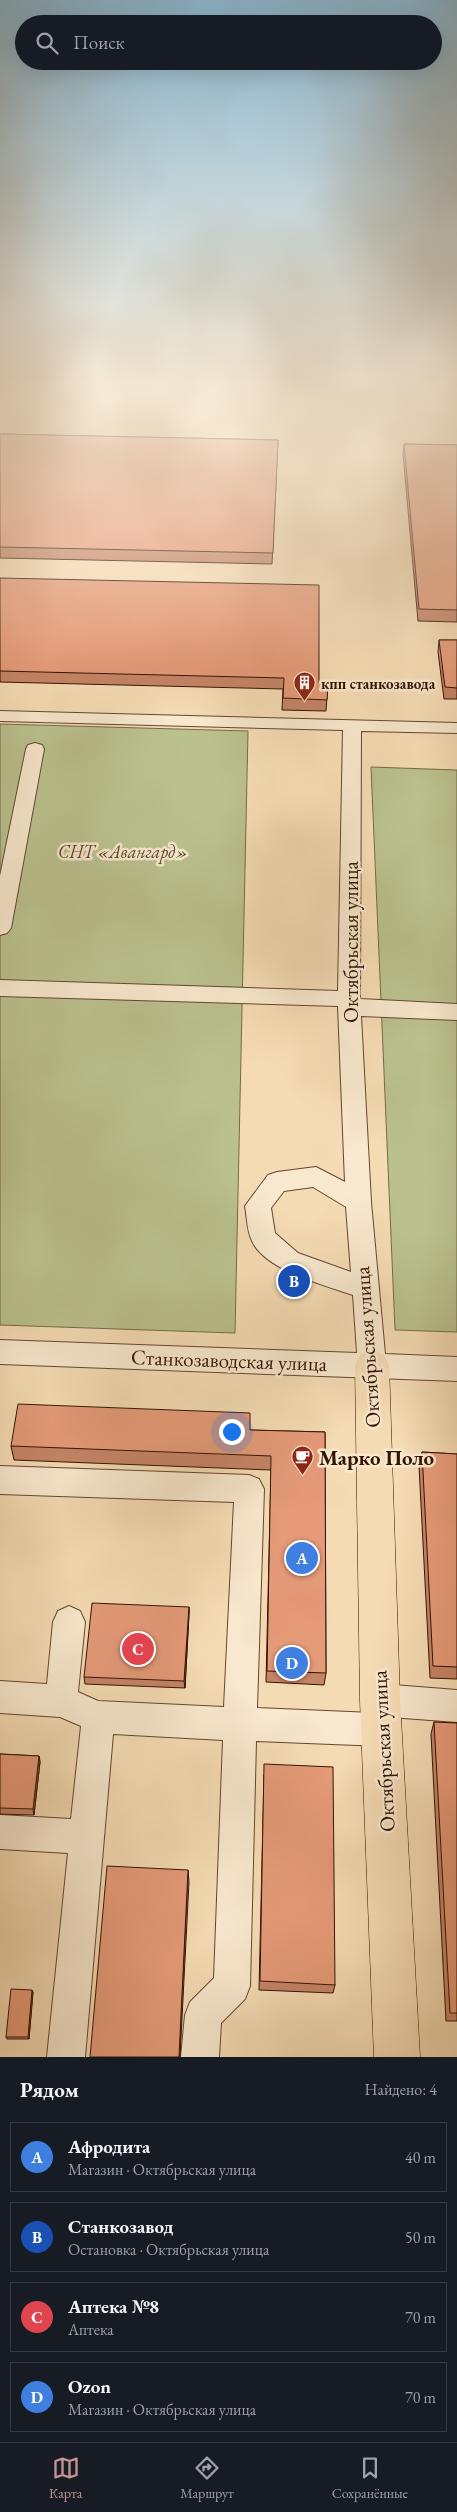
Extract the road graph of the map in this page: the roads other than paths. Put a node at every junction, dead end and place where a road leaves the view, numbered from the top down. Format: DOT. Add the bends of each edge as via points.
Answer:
graph roads {
  1 [pos="0,716"];
  2 [pos="352,726"];
  3 [pos="457,728"];
  4 [pos="35,750"];
  5 [pos="0,928"];
  6 [pos="0,988"];
  7 [pos="349,1004"];
  8 [pos="457,1012"];
  9 [pos="358,1202"];
  10 [pos="364,1288"];
  11 [pos="0,1352"];
  12 [pos="372,1365"];
  13 [pos="457,1369"];
  14 [pos="0,1480"];
  15 [pos="68,1622"];
  16 [pos="0,1697"];
  17 [pos="60,1701"];
  18 [pos="457,1706"];
  19 [pos="381,1715"];
  20 [pos="98,1717"];
  21 [pos="240,1724"];
  22 [pos="0,1832"];
  23 [pos="86,1837"];
  24 [pos="66,2057"];
  25 [pos="200,2057"];
  26 [pos="397,2057"];
  1 -- 2 [label="street"];
  2 -- 3 [label="street"];
  2 -- 7 [label="street, Октябрьская улица"];
  4 -- 5 [label="street"];
  6 -- 7 [label="street"];
  7 -- 8 [label="street"];
  7 -- 9 [label="street, Октябрьская улица"];
  9 -- 10 [label="street, Октябрьская улица"];
  9 -- 10 [label="street" via="316,1177 277,1182 258,1206 263,1238 289,1261"];
  10 -- 12 [label="street, Октябрьская улица"];
  11 -- 12 [label="street, Станкозаводская улица"];
  12 -- 13 [label="street, Станкозаводская улица"];
  12 -- 19 [label="main road, Октябрьская улица"];
  14 -- 21 [label="street" via="248,1489"];
  15 -- 17 [label="street"];
  16 -- 17 [label="street"];
  17 -- 20 [label="street"];
  18 -- 19 [label="street"];
  19 -- 21 [label="street"];
  19 -- 26 [label="main road, Октябрьская улица"];
  20 -- 21 [label="street"];
  20 -- 23 [label="street"];
  21 -- 25 [label="street" via="232,1986 203,2015"];
  22 -- 23 [label="street"];
  23 -- 24 [label="street"];
}
